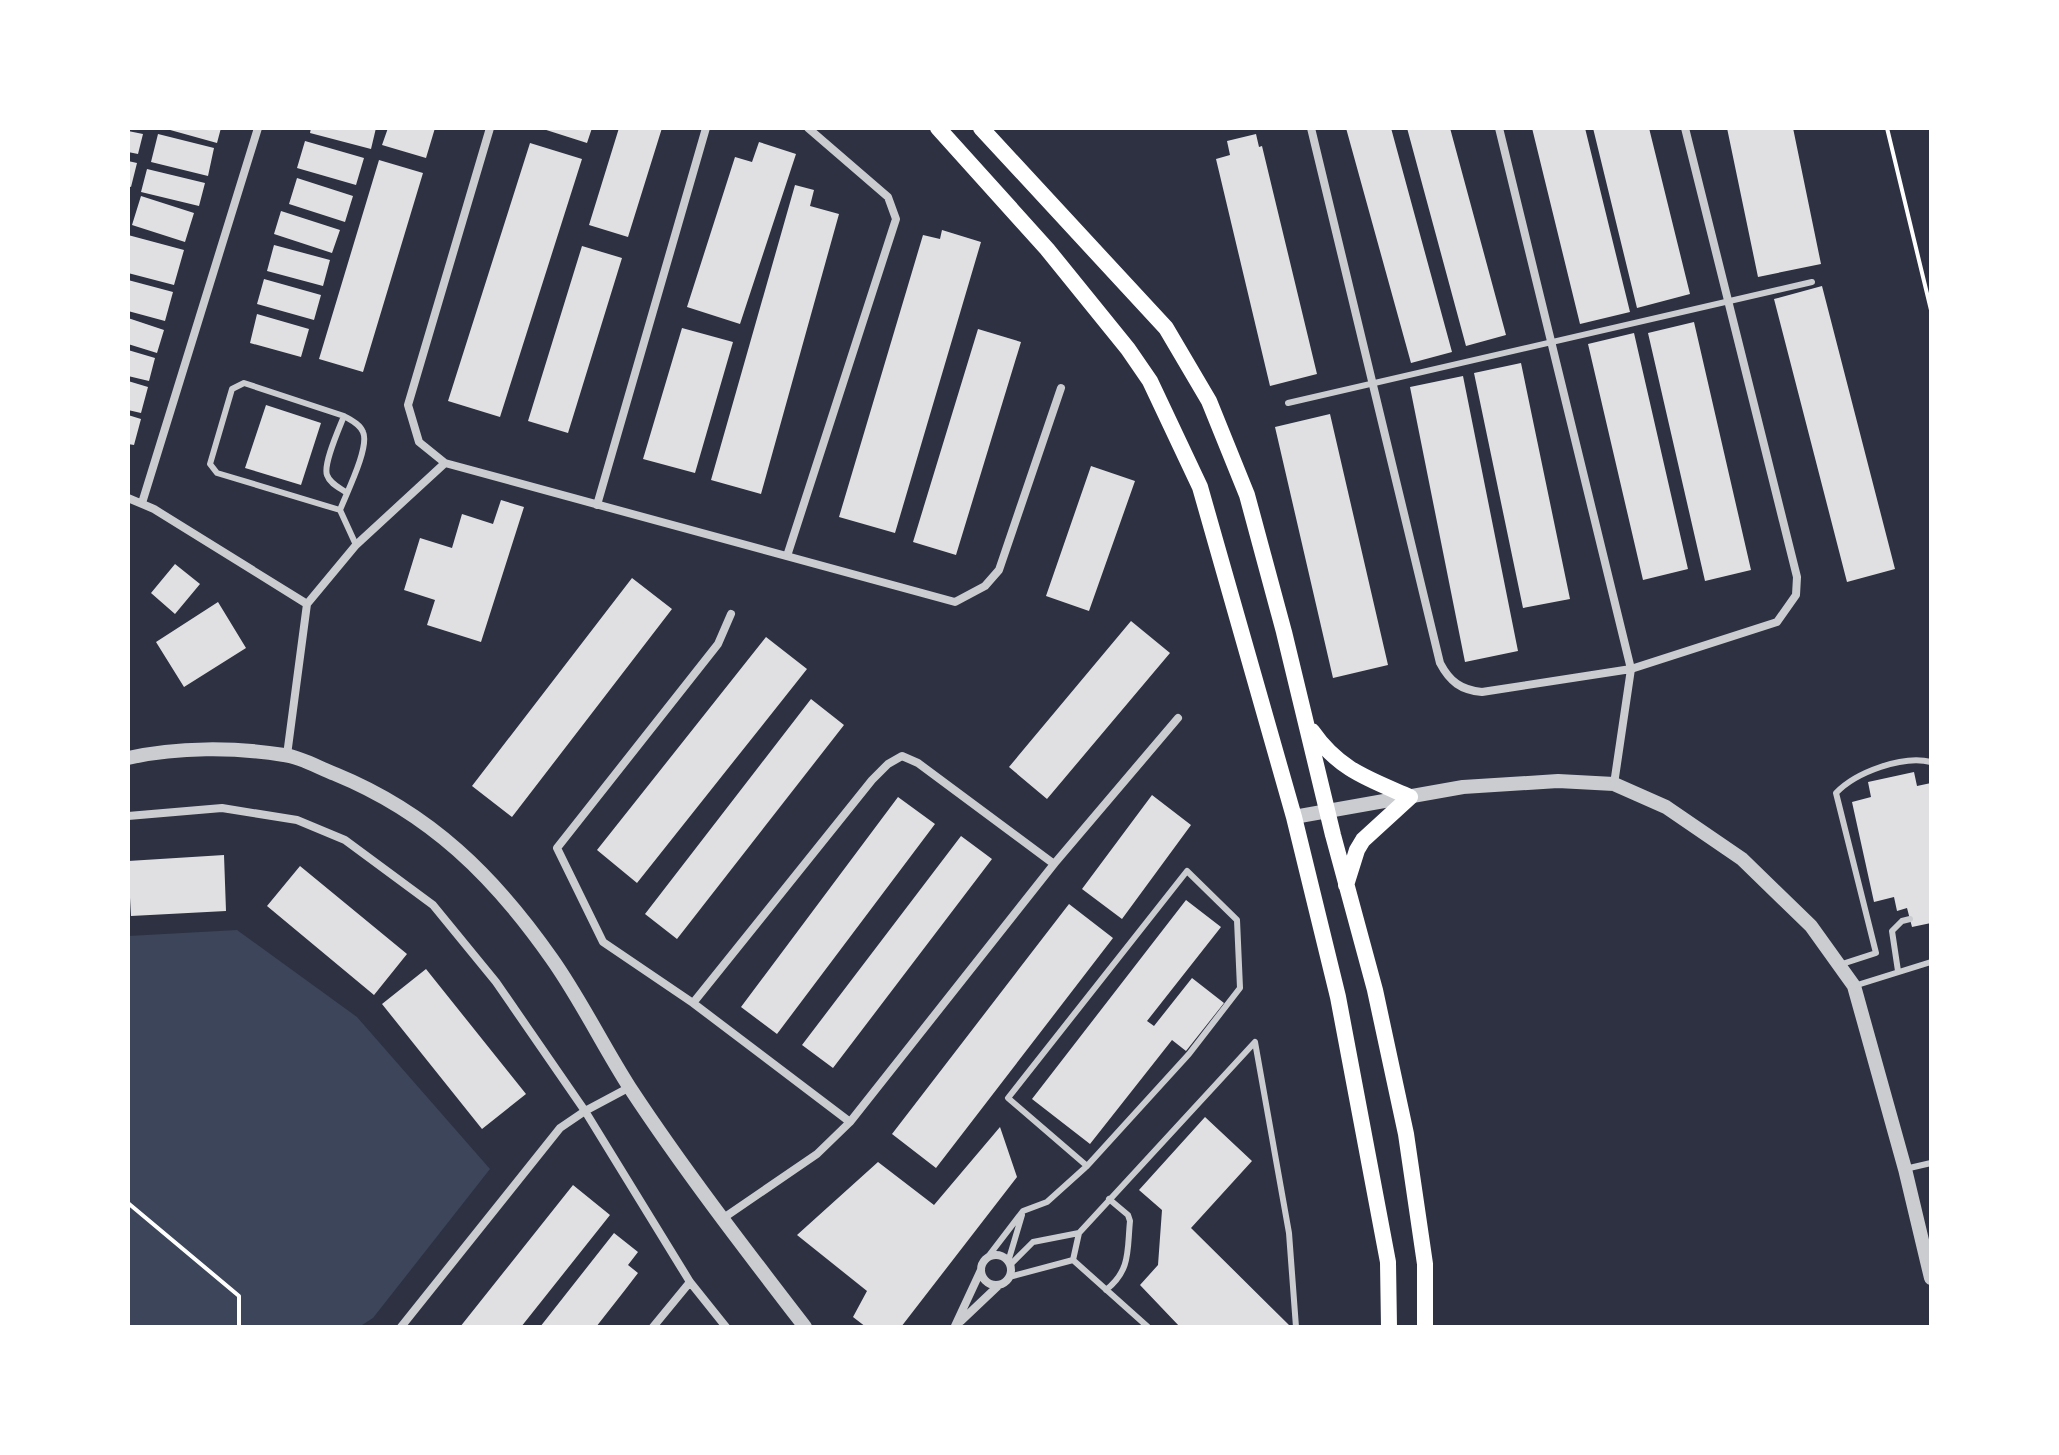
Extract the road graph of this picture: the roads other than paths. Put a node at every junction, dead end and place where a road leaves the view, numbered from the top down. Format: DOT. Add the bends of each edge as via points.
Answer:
graph roads {
  1 [pos="258,128"];
  2 [pos="490,128"];
  3 [pos="706,128"];
  4 [pos="808,128"];
  5 [pos="938,128"];
  6 [pos="981,128"];
  7 [pos="1311,128"];
  8 [pos="1499,128"];
  9 [pos="1685,128"];
  10 [pos="1812,282"];
  11 [pos="1729,300"];
  12 [pos="1551,342"];
  13 [pos="1371,385"];
  14 [pos="1061,388"];
  15 [pos="1288,403"];
  16 [pos="344,416"];
  17 [pos="445,463"];
  18 [pos="347,493"];
  19 [pos="128,498"];
  20 [pos="142,503"];
  21 [pos="597,505"];
  22 [pos="340,510"];
  23 [pos="356,545"];
  24 [pos="787,556"];
  25 [pos="307,604"];
  26 [pos="731,614"];
  27 [pos="1631,669"];
  28 [pos="1178,718"];
  29 [pos="1307,724"];
  30 [pos="287,755"];
  31 [pos="128,758"];
  32 [pos="1931,762"];
  33 [pos="1614,784"];
  34 [pos="1410,797"];
  35 [pos="1327,812"];
  36 [pos="128,816"];
  37 [pos="1294,817"];
  38 [pos="1054,864"];
  39 [pos="1346,885"];
  40 [pos="1910,919"];
  41 [pos="1894,948"];
  42 [pos="1876,953"];
  43 [pos="1931,962"];
  44 [pos="1839,965"];
  45 [pos="1898,971"];
  46 [pos="1854,986"];
  47 [pos="693,1003"];
  48 [pos="630,1087"];
  49 [pos="585,1111"];
  50 [pos="850,1122"];
  51 [pos="1931,1163"];
  52 [pos="1087,1166"];
  53 [pos="1905,1169"];
  54 [pos="1109,1199"];
  55 [pos="1023,1211"];
  56 [pos="722,1219"];
  57 [pos="1079,1233"];
  58 [pos="987,1258"];
  59 [pos="1073,1260"];
  60 [pos="1009,1263"];
  61 [pos="981,1270"];
  62 [pos="1009,1277"];
  63 [pos="1931,1278"];
  64 [pos="690,1282"];
  65 [pos="999,1285"];
  66 [pos="1106,1290"];
  67 [pos="955,1326"];
  68 [pos="401,1327"];
  69 [pos="653,1327"];
  70 [pos="726,1327"];
  71 [pos="805,1327"];
  72 [pos="1148,1327"];
  73 [pos="1296,1327"];
  74 [pos="1389,1327"];
  75 [pos="1425,1327"];
  1 -- 20 [label="street"];
  2 -- 17 [label="street" via="408,405 419,442"];
  3 -- 21 [label="street"];
  4 -- 24 [label="street" via="888,197 896,219"];
  5 -- 37 [label="main road" via="1047,249 1150,381 1200,487"];
  6 -- 29 [label="main road" via="1166,328 1189,364 1247,495"];
  7 -- 13 [label="street"];
  8 -- 12 [label="street"];
  9 -- 11 [label="street"];
  10 -- 11 [label="lane"];
  11 -- 12 [label="lane"];
  11 -- 27 [label="street" via="1797,577 1796,595 1777,622"];
  12 -- 13 [label="lane"];
  12 -- 27 [label="street"];
  13 -- 15 [label="lane"];
  13 -- 27 [label="street" via="1440,663 1449,680 1482,692"];
  14 -- 24 [label="street" via="999,570 985,586 955,602"];
  16 -- 18 [label="lane" via="364,433 364,448"];
  16 -- 18 [label="lane" via="326,466 333,485"];
  16 -- 22 [label="lane" via="244,383 232,389 210,464 217,473"];
  17 -- 21 [label="street"];
  17 -- 23 [label="street"];
  18 -- 22 [label="lane"];
  19 -- 20 [label="street"];
  20 -- 25 [label="street"];
  21 -- 24 [label="street"];
  22 -- 23 [label="lane"];
  23 -- 25 [label="street"];
  25 -- 30 [label="street"];
  26 -- 47 [label="street" via="718,644 557,848 603,942"];
  27 -- 33 [label="street"];
  28 -- 38 [label="street"];
  29 -- 34 [label="main road" via="1337,761"];
  29 -- 35 [label="main road"];
  30 -- 31 [label="street" via="168,752"];
  30 -- 48 [label="street" via="371,789 451,842 479,868 553,960"];
  32 -- 42 [label="lane" via="1916,758 1861,774 1836,793"];
  33 -- 34 [label="street" via="1558,781 1463,787"];
  33 -- 44 [label="street" via="1666,807 1742,859 1811,926"];
  34 -- 35 [label="street"];
  34 -- 39 [label="main road" via="1363,840"];
  35 -- 37 [label="street"];
  35 -- 39 [label="main road"];
  36 -- 49 [label="street" via="222,808 297,820 345,840 433,905 496,982"];
  37 -- 74 [label="main road" via="1338,997 1388,1262"];
  38 -- 47 [label="street" via="902,756 872,780"];
  38 -- 50 [label="street"];
  39 -- 75 [label="main road" via="1406,1134 1425,1264"];
  40 -- 41 [label="lane" via="1892,931"];
  41 -- 42 [label="lane"];
  41 -- 45 [label="lane"];
  42 -- 44 [label="lane"];
  43 -- 45 [label="lane"];
  44 -- 46 [label="street"];
  45 -- 46 [label="lane"];
  46 -- 53 [label="street"];
  47 -- 50 [label="street"];
  48 -- 49 [label="street"];
  48 -- 56 [label="street"];
  49 -- 64 [label="street"];
  49 -- 68 [label="street" via="560,1128"];
  50 -- 56 [label="street" via="817,1154"];
  51 -- 53 [label="lane"];
  52 -- 52 [label="lane" via="1189,1054 1240,988 1237,920 1187,871 1008,1098"];
  52 -- 55 [label="lane" via="1047,1202"];
  53 -- 63 [label="street"];
  54 -- 57 [label="lane"];
  54 -- 66 [label="lane" via="1130,1221 1126,1266"];
  54 -- 73 [label="lane" via="1255,1042 1289,1233"];
  55 -- 58 [label="lane"];
  55 -- 60 [label="lane"];
  56 -- 71 [label="street"];
  57 -- 59 [label="lane"];
  57 -- 60 [label="lane" via="1033,1242"];
  58 -- 60 [label="street" via="996,1255"];
  58 -- 61 [label="street"];
  59 -- 62 [label="lane"];
  59 -- 66 [label="lane"];
  60 -- 62 [label="street"];
  61 -- 65 [label="street" via="986,1282"];
  61 -- 67 [label="street"];
  62 -- 65 [label="street"];
  64 -- 69 [label="street"];
  64 -- 70 [label="street"];
  65 -- 67 [label="street"];
  66 -- 72 [label="lane"];
}
